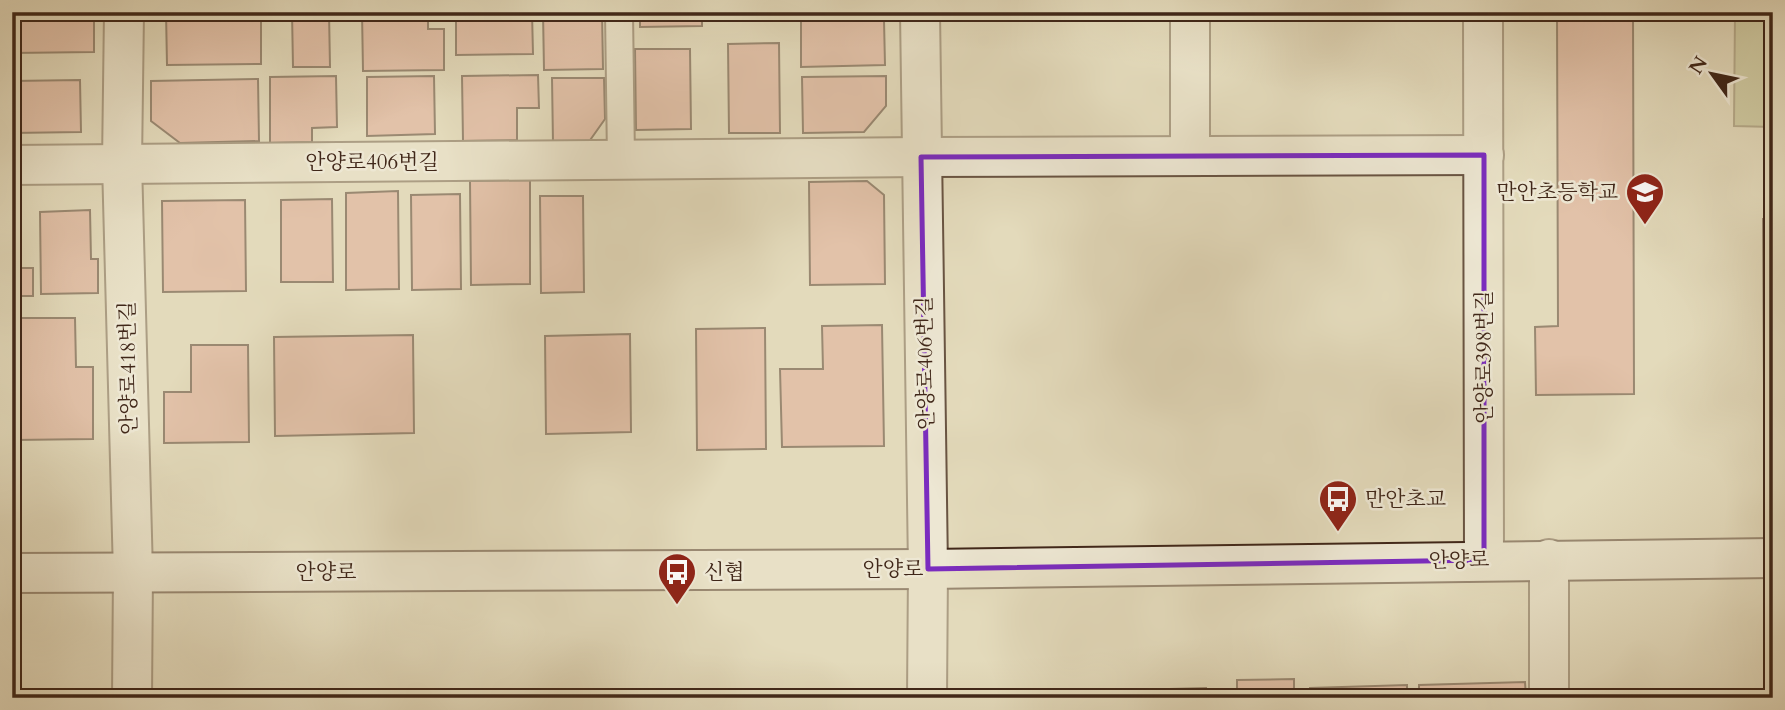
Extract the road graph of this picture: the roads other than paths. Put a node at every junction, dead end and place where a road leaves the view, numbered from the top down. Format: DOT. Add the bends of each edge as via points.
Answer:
graph roads {
  1 [pos="124,12"];
  2 [pos="618,12"];
  3 [pos="920,12"];
  4 [pos="1190,12"];
  5 [pos="1483,12"];
  6 [pos="1484,155"];
  7 [pos="1190,156"];
  8 [pos="922,157"];
  9 [pos="621,160"];
  10 [pos="122,163"];
  11 [pos="12,165"];
  12 [pos="1773,558"];
  13 [pos="1549,559"];
  14 [pos="1485,560"];
  15 [pos="928,569"];
  16 [pos="12,573"];
  17 [pos="133,573"];
  18 [pos="132,698"];
  19 [pos="927,698"];
  20 [pos="1549,698"];
  1 -- 10 [label="street, 안양로418번길"];
  2 -- 9 [label="lane"];
  3 -- 8 [label="street, 안양로406번길"];
  4 -- 7 [label="street"];
  5 -- 6 [label="street, 안양로398번길"];
  6 -- 7 [label="street"];
  6 -- 14 [label="street, 안양로398번길"];
  7 -- 8 [label="street"];
  8 -- 9 [label="street, 안양로406번길"];
  8 -- 15 [label="street, 안양로406번길"];
  9 -- 10 [label="street, 안양로406번길"];
  10 -- 11 [label="street"];
  10 -- 17 [label="street, 안양로418번길"];
  12 -- 13 [label="street, 안양로"];
  13 -- 14 [label="street, 안양로"];
  13 -- 20 [label="street"];
  14 -- 15 [label="street, 안양로"];
  15 -- 17 [label="street, 안양로"];
  15 -- 19 [label="street, 안양로406번길"];
  16 -- 17 [label="street, 안양로"];
  17 -- 18 [label="street, 안양로418번길"];
}
